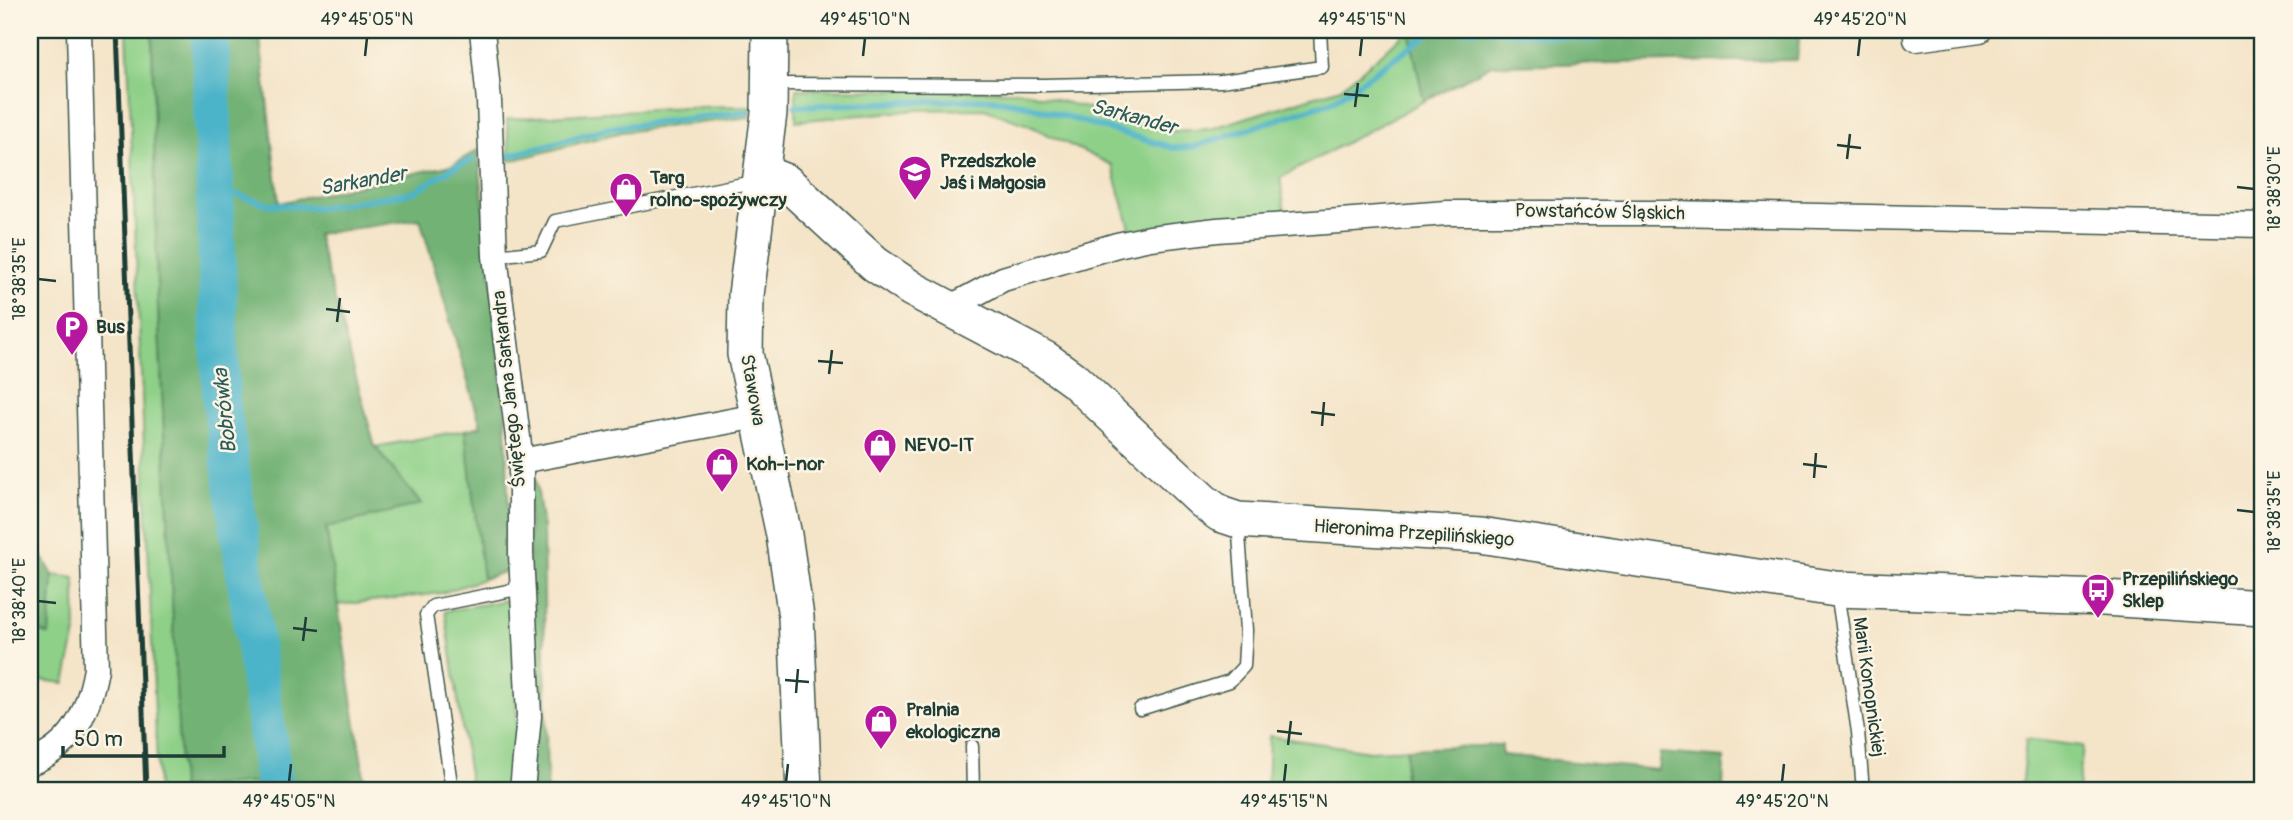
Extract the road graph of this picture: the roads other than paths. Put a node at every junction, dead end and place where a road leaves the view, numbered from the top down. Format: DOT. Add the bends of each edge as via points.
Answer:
graph roads {
  1 [pos="79,30"];
  2 [pos="482,30"];
  3 [pos="770,30"];
  4 [pos="1320,30"];
  5 [pos="1980,30"];
  6 [pos="1916,39"];
  7 [pos="769,85"];
  8 [pos="762,180"];
  9 [pos="2263,225"];
  10 [pos="495,256"];
  11 [pos="951,307"];
  12 [pos="757,416"];
  13 [pos="521,461"];
  14 [pos="1238,520"];
  15 [pos="522,588"];
  16 [pos="1836,589"];
  17 [pos="2263,608"];
  18 [pos="1140,709"];
  19 [pos="972,746"];
  20 [pos="30,763"];
  21 [pos="452,790"];
  22 [pos="522,790"];
  23 [pos="804,790"];
  24 [pos="973,790"];
  25 [pos="1863,790"];
  1 -- 20 [label="street" via="96,669 86,710 71,736"];
  2 -- 10 [label="street, Świętego Jana Sarkandra"];
  3 -- 7 [label="street, Stawowa"];
  4 -- 7 [label="lane" via="1322,67 1221,81"];
  5 -- 6 [label="street"];
  7 -- 8 [label="street, Stawowa"];
  8 -- 10 [label="lane" via="555,221 541,251"];
  8 -- 11 [label="street, Hieronima Przepilińskiego" via="786,182 875,264 912,289"];
  8 -- 12 [label="street, Stawowa" via="746,295 745,355"];
  9 -- 11 [label="street, Powstańców Śląskich" via="1523,211 1394,216 1217,230 1118,245 1003,279"];
  10 -- 13 [label="street, Świętego Jana Sarkandra"];
  11 -- 14 [label="street, Hieronima Przepilińskiego" via="1074,380 1203,501"];
  12 -- 13 [label="street"];
  12 -- 23 [label="street, Stawowa" via="784,535 796,617"];
  13 -- 15 [label="street, Świętego Jana Sarkandra"];
  14 -- 16 [label="street, Hieronima Przepilińskiego" via="1480,535"];
  14 -- 18 [label="lane" via="1244,666 1230,681"];
  15 -- 21 [label="lane" via="433,606 426,615"];
  15 -- 22 [label="street, Świętego Jana Sarkandra" via="529,716"];
  16 -- 17 [label="street, Hieronima Przepilińskiego"];
  16 -- 25 [label="lane, Marii Konopnickiej"];
  19 -- 24 [label="lane"];
}
